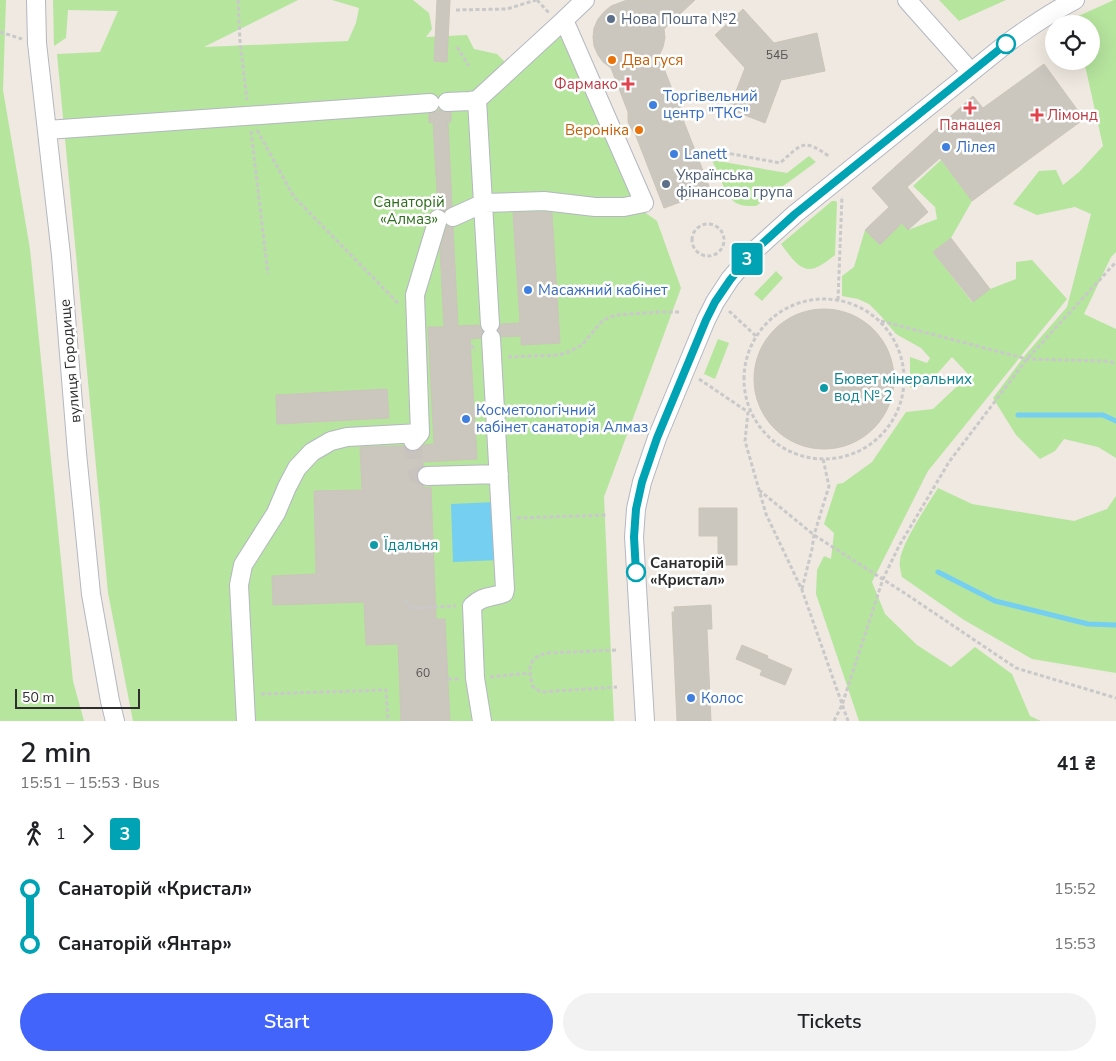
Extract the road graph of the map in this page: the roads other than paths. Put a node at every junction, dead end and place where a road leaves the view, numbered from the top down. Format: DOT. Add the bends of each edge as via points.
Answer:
graph roads {
  1 [pos="36,0"];
  2 [pos="585,0"];
  3 [pos="907,0"];
  4 [pos="1075,0"];
  5 [pos="564,20"];
  6 [pos="971,72"];
  7 [pos="477,100"];
  8 [pos="47,130"];
  9 [pos="484,203"];
  10 [pos="499,474"];
  11 [pos="427,476"];
  12 [pos="115,721"];
  13 [pos="246,721"];
  14 [pos="482,721"];
  15 [pos="645,721"];
  1 -- 8 [label="street, вулиця Городище" via="37,43"];
  2 -- 5 [label="street"];
  3 -- 6 [label="street"];
  4 -- 6 [label="street" via="1026,29"];
  5 -- 7 [label="street"];
  5 -- 9 [label="street" via="644,203 595,207 544,200"];
  6 -- 15 [label="street" via="795,214 753,252 730,280 709,314 657,438 636,509 634,537"];
  7 -- 8 [label="street"];
  7 -- 9 [label="street"];
  8 -- 12 [label="street, вулиця Городище" via="91,594"];
  9 -- 10 [label="street"];
  9 -- 13 [label="street" via="446,218 415,295 417,437 347,437 331,441 312,452 297,468 276,513 243,565 239,585"];
  10 -- 11 [label="street"];
  10 -- 14 [label="street" via="505,589 504,593 482,598 472,606"];
}
